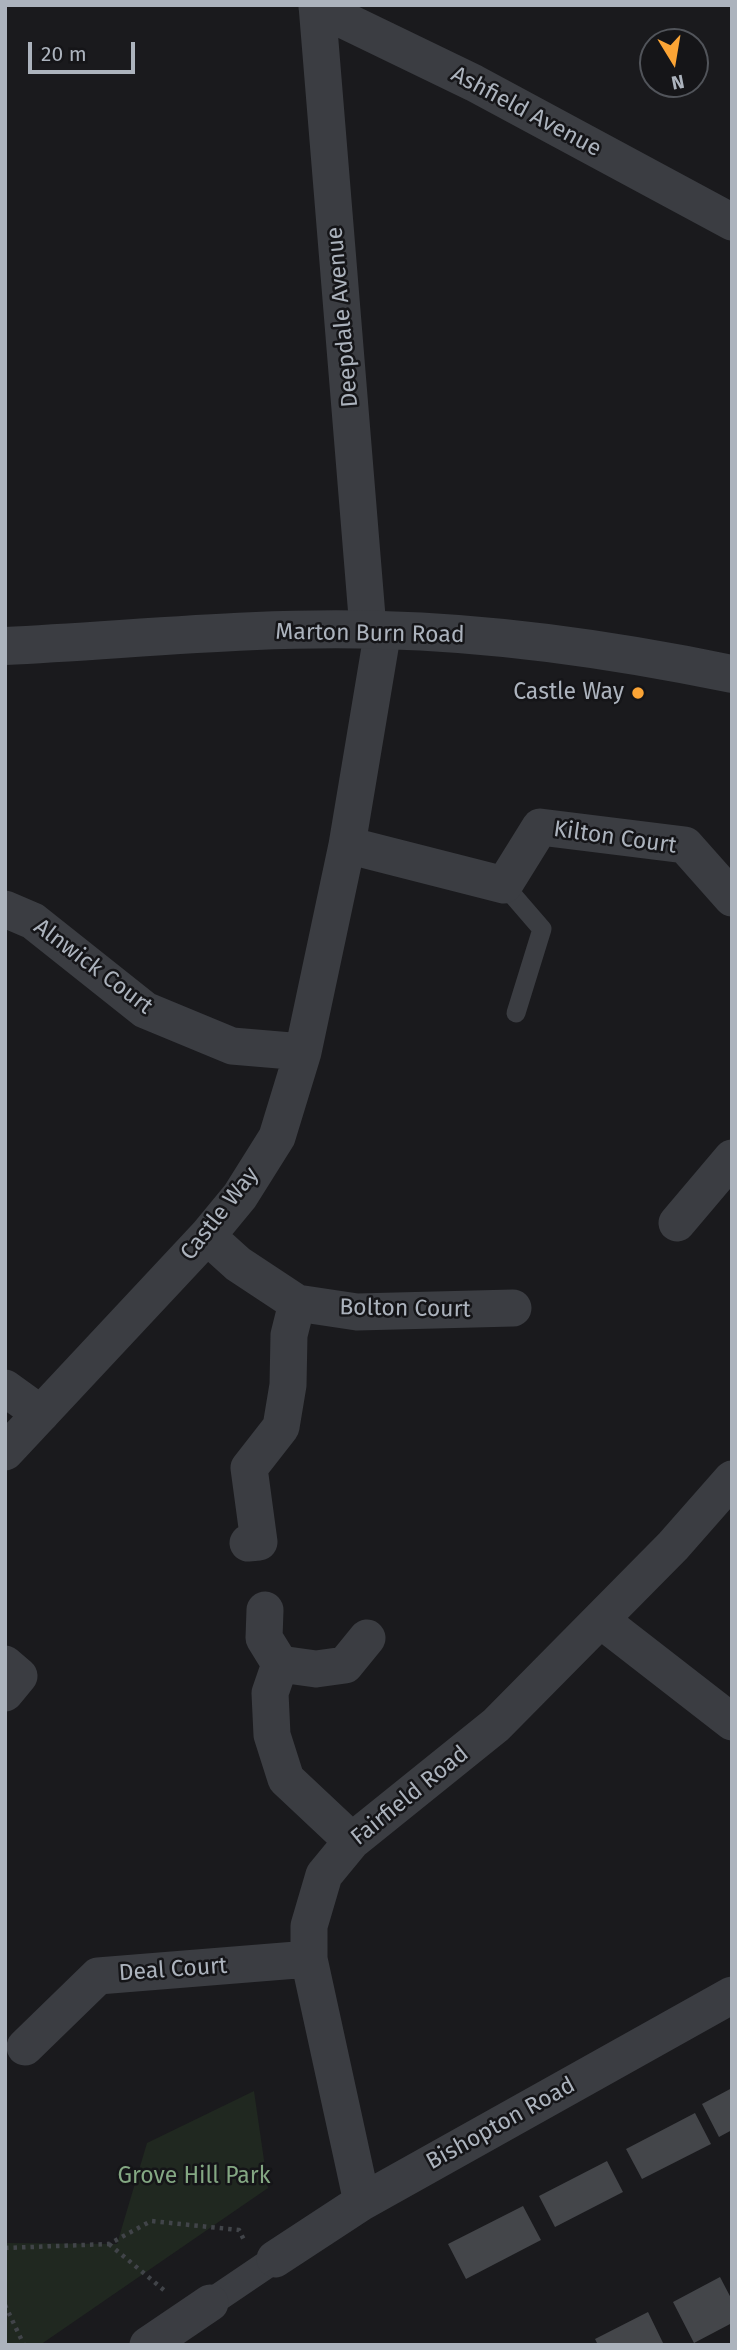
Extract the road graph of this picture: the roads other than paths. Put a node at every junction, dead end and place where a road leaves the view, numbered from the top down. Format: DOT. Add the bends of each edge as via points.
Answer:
graph roads {
  1 [pos="317,6"];
  2 [pos="732,222"];
  3 [pos="376,630"];
  4 [pos="5,646"];
  5 [pos="732,674"];
  6 [pos="346,845"];
  7 [pos="504,886"];
  8 [pos="732,898"];
  9 [pos="5,909"];
  10 [pos="516,1013"];
  11 [pos="303,1052"];
  12 [pos="725,1178"];
  13 [pos="677,1223"];
  14 [pos="207,1236"];
  15 [pos="297,1303"];
  16 [pos="513,1308"];
  17 [pos="5,1388"];
  18 [pos="41,1414"];
  19 [pos="5,1452"];
  20 [pos="732,1479"];
  21 [pos="248,1543"];
  22 [pos="265,1610"];
  23 [pos="601,1621"];
  24 [pos="367,1638"];
  25 [pos="5,1664"];
  26 [pos="280,1664"];
  27 [pos="5,1693"];
  28 [pos="732,1723"];
  29 [pos="352,1841"];
  30 [pos="309,1959"];
  31 [pos="732,1995"];
  32 [pos="25,2047"];
  33 [pos="362,2202"];
  34 [pos="275,2259"];
  35 [pos="180,2327"];
  1 -- 2 [label="street, Ashfield Avenue" via="474,83"];
  1 -- 3 [label="street, Deepdale Avenue"];
  3 -- 4 [label="street, Marton Burn Road" via="246,632"];
  3 -- 5 [label="street, Marton Burn Road" via="527,640"];
  3 -- 6 [label="street, Castle Way"];
  6 -- 7 [label="street"];
  6 -- 11 [label="street, Castle Way"];
  7 -- 8 [label="street, Kilton Court" via="541,827 685,845"];
  7 -- 10 [label="lane" via="542,929"];
  9 -- 11 [label="street, Alnwick Court" via="33,921 145,1010 232,1046"];
  11 -- 14 [label="street, Castle Way" via="277,1137 240,1196"];
  12 -- 13 [label="street"];
  14 -- 15 [label="street, Bolton Court" via="238,1264"];
  14 -- 18 [label="street, Castle Way"];
  15 -- 16 [label="street, Bolton Court" via="357,1312"];
  15 -- 21 [label="street" via="289,1335 281,1427 249,1468 259,1542"];
  17 -- 18 [label="street"];
  18 -- 19 [label="street, Castle Way"];
  20 -- 23 [label="street, Fairfield Road"];
  22 -- 26 [label="street" via="264,1639"];
  23 -- 28 [label="street"];
  23 -- 29 [label="street, Fairfield Road" via="496,1726"];
  24 -- 26 [label="street" via="345,1665 316,1669"];
  25 -- 27 [label="street" via="19,1676"];
  26 -- 29 [label="street" via="270,1693 272,1735 286,1779"];
  29 -- 30 [label="street, Fairfield Road" via="324,1875 309,1926"];
  30 -- 32 [label="street, Deal Court" via="98,1976"];
  30 -- 33 [label="street, Fairfield Road"];
  31 -- 33 [label="street, Bishopton Road"];
  33 -- 34 [label="street, Bishopton Road"];
  34 -- 35 [label="street"];
}
